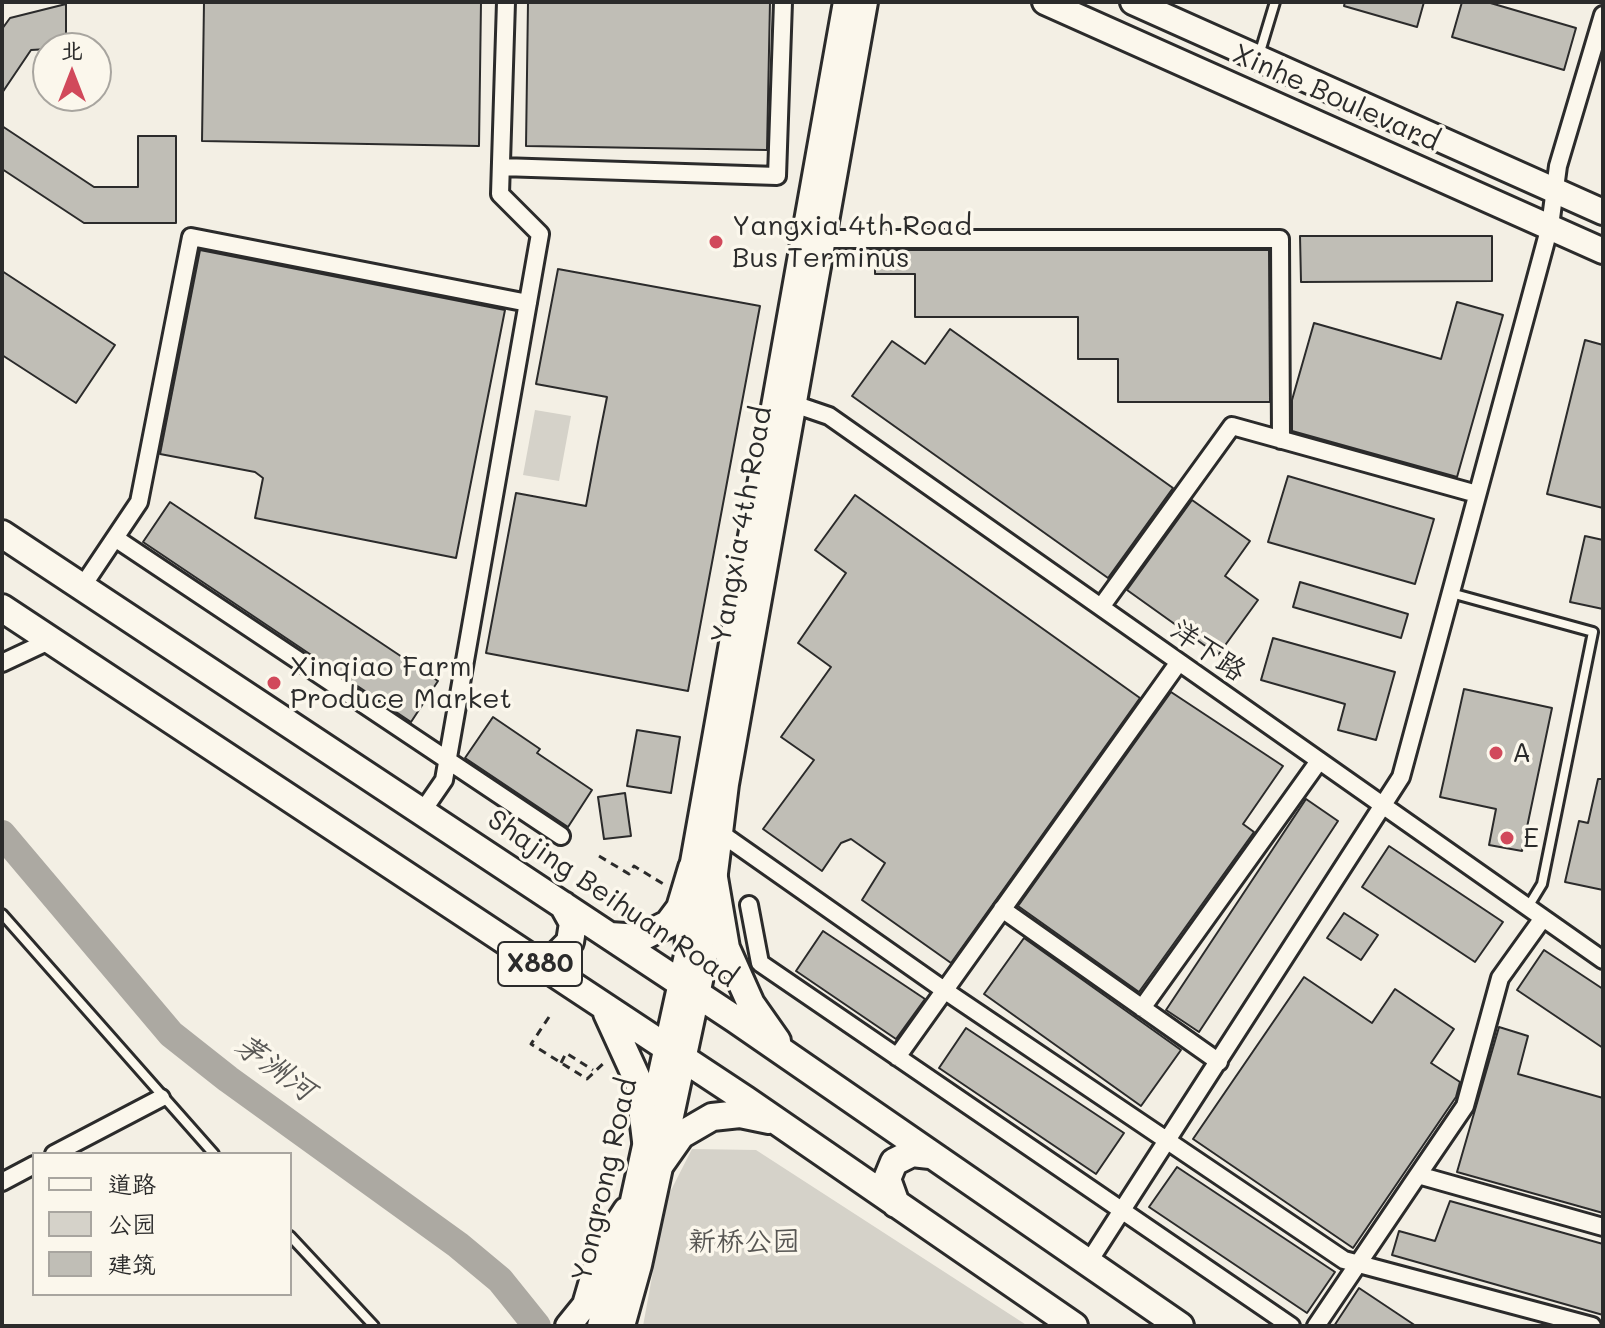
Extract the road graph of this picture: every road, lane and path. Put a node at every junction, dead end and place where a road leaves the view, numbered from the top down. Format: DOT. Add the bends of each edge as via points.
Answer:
graph roads {
  1 [pos="506,2"];
  2 [pos="783,2"];
  3 [pos="1045,2"];
  4 [pos="1133,2"];
  5 [pos="1275,2"];
  6 [pos="861,4"];
  7 [pos="1603,15"];
  8 [pos="1258,57"];
  9 [pos="501,167"];
  10 [pos="1555,189"];
  11 [pos="1603,212"];
  12 [pos="1550,226"];
  13 [pos="814,239"];
  14 [pos="1603,251"];
  15 [pos="528,303"];
  16 [pos="785,401"];
  17 [pos="1281,440"];
  18 [pos="1477,494"];
  19 [pos="2,534"];
  20 [pos="115,538"];
  21 [pos="82,587"];
  22 [pos="1450,593"];
  23 [pos="1101,607"];
  24 [pos="2,608"];
  25 [pos="51,640"];
  26 [pos="1179,662"];
  27 [pos="2,663"];
  28 [pos="447,760"];
  29 [pos="1319,761"];
  30 [pos="1383,806"];
  31 [pos="422,812"];
  32 [pos="719,832"];
  33 [pos="561,836"];
  34 [pos="599,856"];
  35 [pos="703,870"];
  36 [pos="655,879"];
  37 [pos="563,905"];
  38 [pos="749,905"];
  39 [pos="1528,907"];
  40 [pos="1002,909"];
  41 [pos="2,914"];
  42 [pos="1543,918"];
  43 [pos="610,936"];
  44 [pos="527,956"];
  45 [pos="1603,960"];
  46 [pos="689,989"];
  47 [pos="944,990"];
  48 [pos="600,1004"];
  49 [pos="1142,1008"];
  50 [pos="549,1017"];
  51 [pos="676,1054"];
  52 [pos="897,1057"];
  53 [pos="606,1061"];
  54 [pos="796,1061"];
  55 [pos="1219,1062"];
  56 [pos="561,1063"];
  57 [pos="593,1070"];
  58 [pos="161,1098"];
  59 [pos="782,1125"];
  60 [pos="646,1141"];
  61 [pos="1168,1141"];
  62 [pos="58,1152"];
  63 [pos="212,1152"];
  64 [pos="930,1155"];
  65 [pos="662,1162"];
  66 [pos="32,1166"];
  67 [pos="1418,1175"];
  68 [pos="2,1182"];
  69 [pos="633,1202"];
  70 [pos="896,1204"];
  71 [pos="1122,1211"];
  72 [pos="1603,1227"];
  73 [pos="292,1238"];
  74 [pos="1088,1263"];
  75 [pos="1358,1264"];
  76 [pos="573,1321"];
  77 [pos="612,1321"];
  78 [pos="374,1326"];
  79 [pos="1074,1326"];
  80 [pos="1180,1326"];
  81 [pos="1291,1326"];
  82 [pos="1316,1326"];
  83 [pos="1592,1326"];
  1 -- 9 [label="street"];
  2 -- 9 [label="street" via="777,176"];
  3 -- 12 [label="street, Xinhe Boulevard"];
  4 -- 8 [label="street, Xinhe Boulevard"];
  5 -- 8 [label="lane"];
  6 -- 13 [label="street, Yangxia 4th Road"];
  7 -- 10 [label="street"];
  8 -- 10 [label="street, Xinhe Boulevard"];
  9 -- 15 [label="street" via="500,194 540,234"];
  10 -- 11 [label="street, Xinhe Boulevard"];
  10 -- 12 [label="street"];
  12 -- 14 [label="street, Xinhe Boulevard"];
  12 -- 18 [label="street"];
  13 -- 16 [label="street, Yangxia 4th Road"];
  13 -- 17 [label="street" via="1280,239"];
  15 -- 20 [label="street" via="191,237 139,502"];
  15 -- 28 [label="street"];
  16 -- 23 [label="street, 洋下路" via="829,416"];
  16 -- 32 [label="street, Yangxia 4th Road"];
  16 -- 35 [label="street, Yangxia 4th Road"];
  17 -- 18 [label="street"];
  17 -- 23 [label="street" via="1232,426"];
  18 -- 22 [label="street"];
  19 -- 21 [label="main road, Shajing Beihuan Road / X880"];
  20 -- 21 [label="street"];
  20 -- 28 [label="street"];
  21 -- 31 [label="main road, Shajing Beihuan Road / X880"];
  22 -- 30 [label="street" via="1401,777"];
  22 -- 39 [label="lane" via="1593,632 1542,884"];
  23 -- 26 [label="street, 洋下路"];
  24 -- 25 [label="main road, X880"];
  25 -- 27 [label="street"];
  25 -- 44 [label="main road, X880"];
  26 -- 29 [label="street, 洋下路"];
  26 -- 40 [label="street"];
  28 -- 31 [label="street" via="444,780"];
  28 -- 33 [label="street"];
  29 -- 30 [label="street, 洋下路"];
  29 -- 49 [label="street"];
  30 -- 39 [label="street, 洋下路"];
  30 -- 55 [label="street"];
  31 -- 37 [label="main road, Shajing Beihuan Road / X880"];
  32 -- 35 [label="street, Yangxia 4th Road"];
  32 -- 47 [label="street"];
  34 -- 36 [label="path" via="629,874 634,866"];
  35 -- 43 [label="main road" via="668,924 640,938"];
  35 -- 46 [label="street, Yangxia 4th Road" via="687,955"];
  35 -- 54 [label="main road" via="741,984 761,1019"];
  37 -- 43 [label="main road, Shajing Beihuan Road / X880"];
  37 -- 44 [label="main road" via="573,923 570,942 556,956"];
  38 -- 52 [label="street" via="760,963"];
  39 -- 42 [label="street, 洋下路"];
  40 -- 47 [label="street"];
  40 -- 49 [label="street"];
  41 -- 58 [label="lane"];
  42 -- 45 [label="street, 洋下路"];
  42 -- 67 [label="street" via="1500,978 1465,1106"];
  43 -- 46 [label="main road, Shajing Beihuan Road / X880"];
  44 -- 48 [label="main road, X880"];
  46 -- 51 [label="street, Yangxia 4th Road"];
  46 -- 54 [label="main road, Shajing Beihuan Road / X880"];
  47 -- 52 [label="street"];
  47 -- 61 [label="street"];
  48 -- 51 [label="main road, X880"];
  48 -- 60 [label="main road" via="615,1024 639,1083"];
  49 -- 55 [label="street"];
  50 -- 56 [label="path" via="531,1044"];
  51 -- 59 [label="main road, X880"];
  51 -- 60 [label="street, Yongrong Road"];
  51 -- 65 [label="street, Yongrong Road"];
  52 -- 71 [label="street"];
  53 -- 57 [label="path"];
  54 -- 64 [label="main road, Shajing Beihuan Road / X880"];
  55 -- 61 [label="street"];
  56 -- 57 [label="path" via="587,1079"];
  56 -- 57 [label="path" via="566,1053"];
  58 -- 62 [label="street"];
  58 -- 63 [label="lane"];
  59 -- 65 [label="main road" via="740,1114 712,1117 681,1135"];
  59 -- 70 [label="main road, X880"];
  60 -- 69 [label="street, Yongrong Road"];
  61 -- 71 [label="street"];
  61 -- 75 [label="street" via="1344,1260"];
  64 -- 70 [label="main road" via="912,1153 894,1162 887,1179"];
  64 -- 74 [label="main road, Shajing Beihuan Road / X880"];
  65 -- 77 [label="street, Yongrong Road"];
  66 -- 68 [label="street"];
  67 -- 72 [label="street"];
  67 -- 75 [label="street"];
  69 -- 76 [label="street" via="602,1247 589,1294"];
  69 -- 77 [label="street, Yongrong Road"];
  70 -- 79 [label="main road, X880"];
  71 -- 74 [label="street"];
  71 -- 81 [label="street"];
  73 -- 78 [label="lane"];
  74 -- 80 [label="main road, Shajing Beihuan Road / X880"];
  75 -- 82 [label="street"];
  75 -- 83 [label="street"];
}
